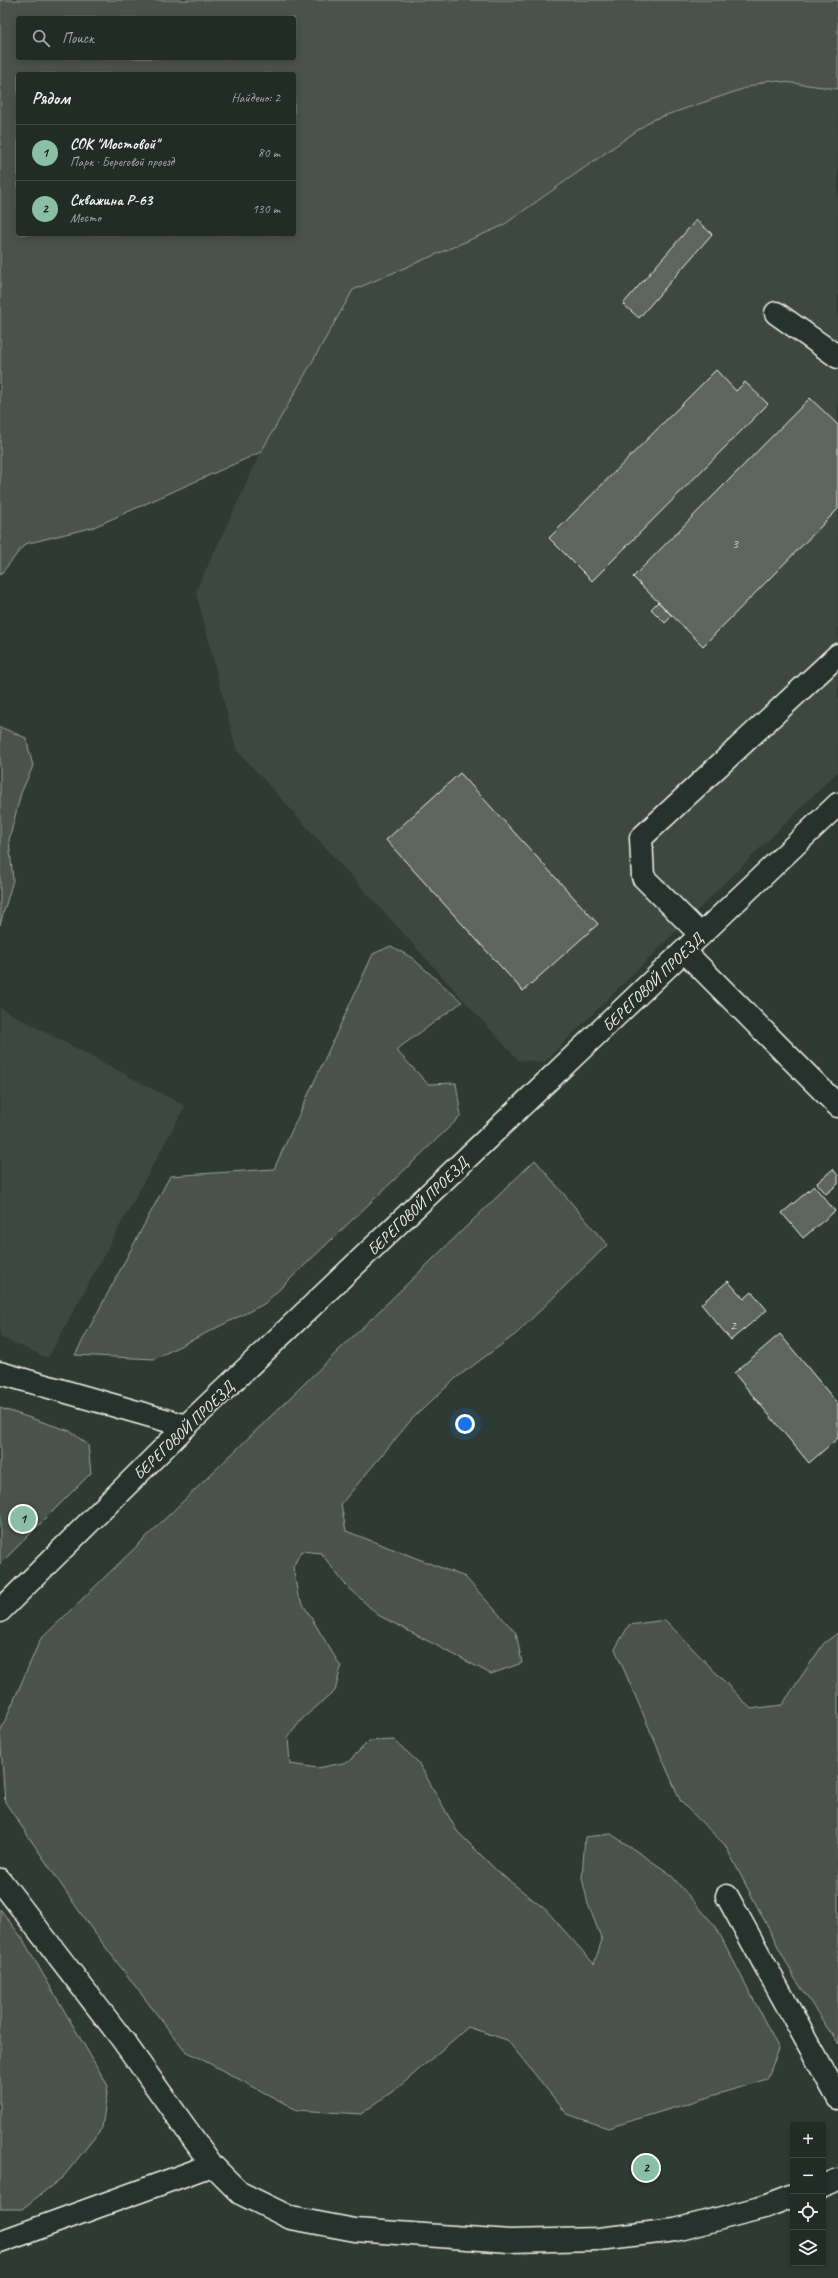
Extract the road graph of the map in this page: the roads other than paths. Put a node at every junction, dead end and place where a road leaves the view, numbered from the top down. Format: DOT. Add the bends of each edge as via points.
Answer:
graph roads {
  1 [pos="776,313"];
  2 [pos="838,357"];
  3 [pos="838,655"];
  4 [pos="838,804"];
  5 [pos="701,935"];
  6 [pos="684,951"];
  7 [pos="838,1106"];
  8 [pos="0,1373"];
  9 [pos="186,1426"];
  10 [pos="0,1611"];
  11 [pos="0,1880"];
  12 [pos="727,1896"];
  13 [pos="838,2098"];
  14 [pos="212,2165"];
  15 [pos="838,2180"];
  16 [pos="826,2185"];
  17 [pos="790,2197"];
  18 [pos="0,2242"];
  1 -- 2 [label="street"];
  3 -- 5 [label="street" via="641,838 643,877"];
  4 -- 5 [label="street, БЕРЕГОВОЙ ПРОЕЗД"];
  5 -- 6 [label="street, БЕРЕГОВОЙ ПРОЕЗД"];
  6 -- 7 [label="street"];
  6 -- 9 [label="street, БЕРЕГОВОЙ ПРОЕЗД"];
  8 -- 9 [label="street"];
  9 -- 10 [label="street, БЕРЕГОВОЙ ПРОЕЗД"];
  11 -- 14 [label="street" via="122,2039"];
  12 -- 13 [label="street"];
  14 -- 17 [label="street" via="240,2193 291,2218 355,2230 509,2241 599,2239 675,2230 764,2207"];
  14 -- 18 [label="street"];
  15 -- 16 [label="street"];
}
